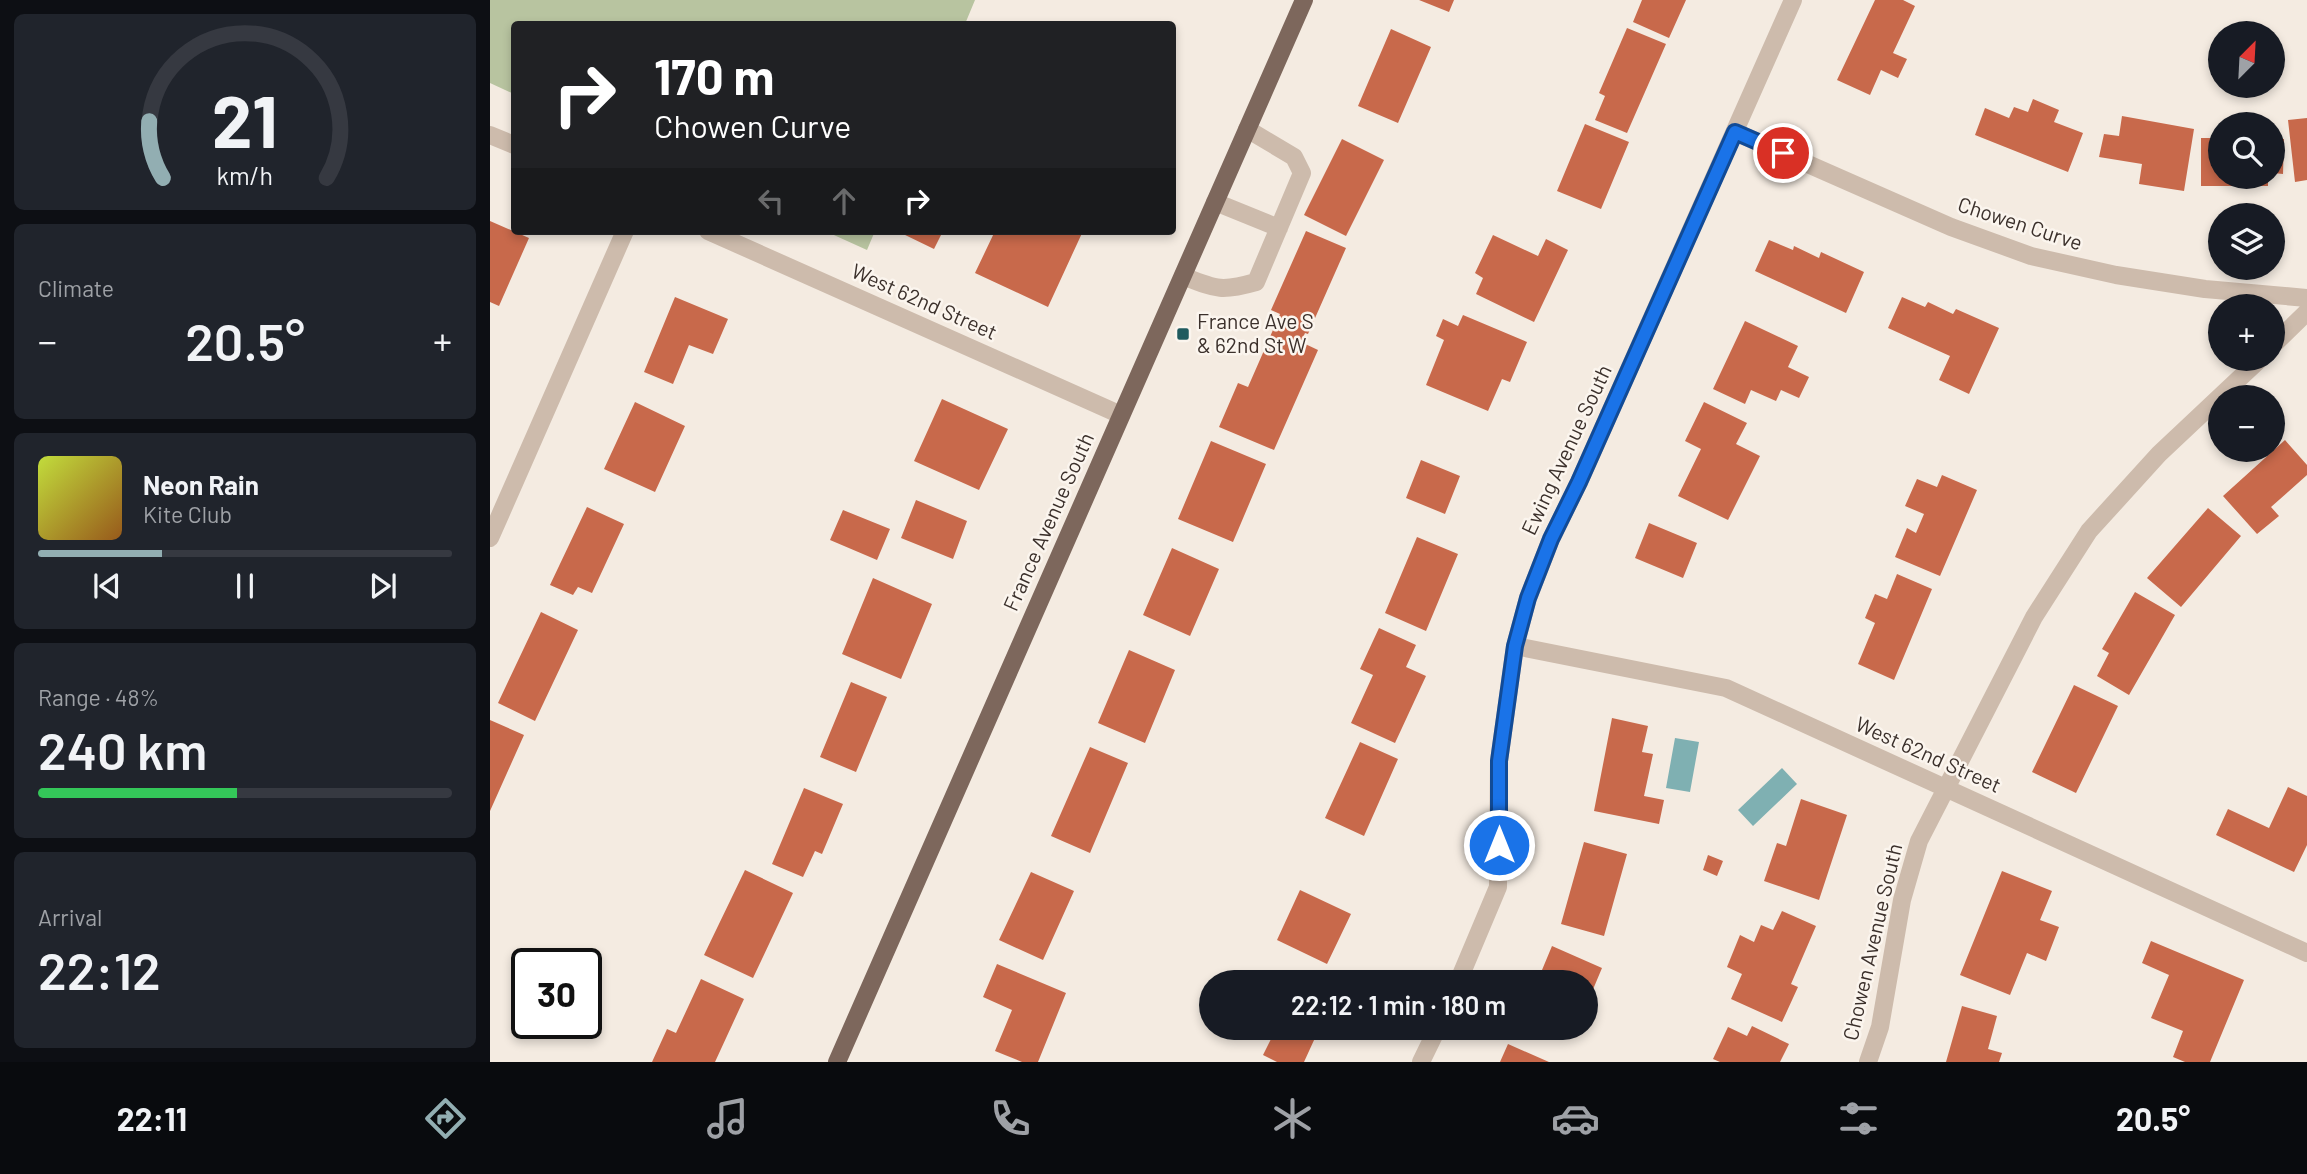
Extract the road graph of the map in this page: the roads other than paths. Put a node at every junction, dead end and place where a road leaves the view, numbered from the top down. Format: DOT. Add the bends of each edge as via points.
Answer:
graph roads {
  1 [pos="1304,0"];
  2 [pos="1793,0"];
  3 [pos="1247,129"];
  4 [pos="1735,132"];
  5 [pos="490,135"];
  6 [pos="511,144"];
  7 [pos="1215,202"];
  8 [pos="1279,228"];
  9 [pos="623,235"];
  10 [pos="717,235"];
  11 [pos="1182,276"];
  12 [pos="2307,298"];
  13 [pos="2307,312"];
  14 [pos="2285,333"];
  15 [pos="2247,371"];
  16 [pos="1121,415"];
  17 [pos="490,538"];
  18 [pos="1515,646"];
  19 [pos="1946,788"];
  20 [pos="2307,953"];
  21 [pos="1463,970"];
  22 [pos="1432,1040"];
  23 [pos="837,1062"];
  24 [pos="1422,1062"];
  25 [pos="1868,1062"];
  1 -- 3 [label="main road, France Avenue South"];
  2 -- 4 [label="street, Ewing Avenue South"];
  3 -- 7 [label="main road, France Avenue South"];
  3 -- 8 [label="street" via="1294,157 1302,173"];
  4 -- 12 [label="street, Chowen Curve" via="1951,227 2031,256 2205,289"];
  4 -- 18 [label="street, Ewing Avenue South" via="1551,539"];
  5 -- 6 [label="street"];
  7 -- 8 [label="street"];
  7 -- 11 [label="main road, France Avenue South"];
  8 -- 11 [label="street" via="1256,282 1215,289"];
  9 -- 17 [label="street"];
  10 -- 16 [label="street, West 62nd Street"];
  11 -- 16 [label="main road, France Avenue South"];
  13 -- 14 [label="street"];
  15 -- 19 [label="street, Chowen Avenue South" via="2159,454 2089,531 2034,617"];
  16 -- 23 [label="main road, France Avenue South"];
  18 -- 19 [label="street, West 62nd Street" via="1726,688"];
  18 -- 21 [label="street, Ewing Avenue South" via="1499,761 1498,887"];
  19 -- 20 [label="street, West 62nd Street"];
  19 -- 25 [label="street, Chowen Avenue South" via="1919,841 1902,900 1880,1027"];
  22 -- 24 [label="street"];
}
